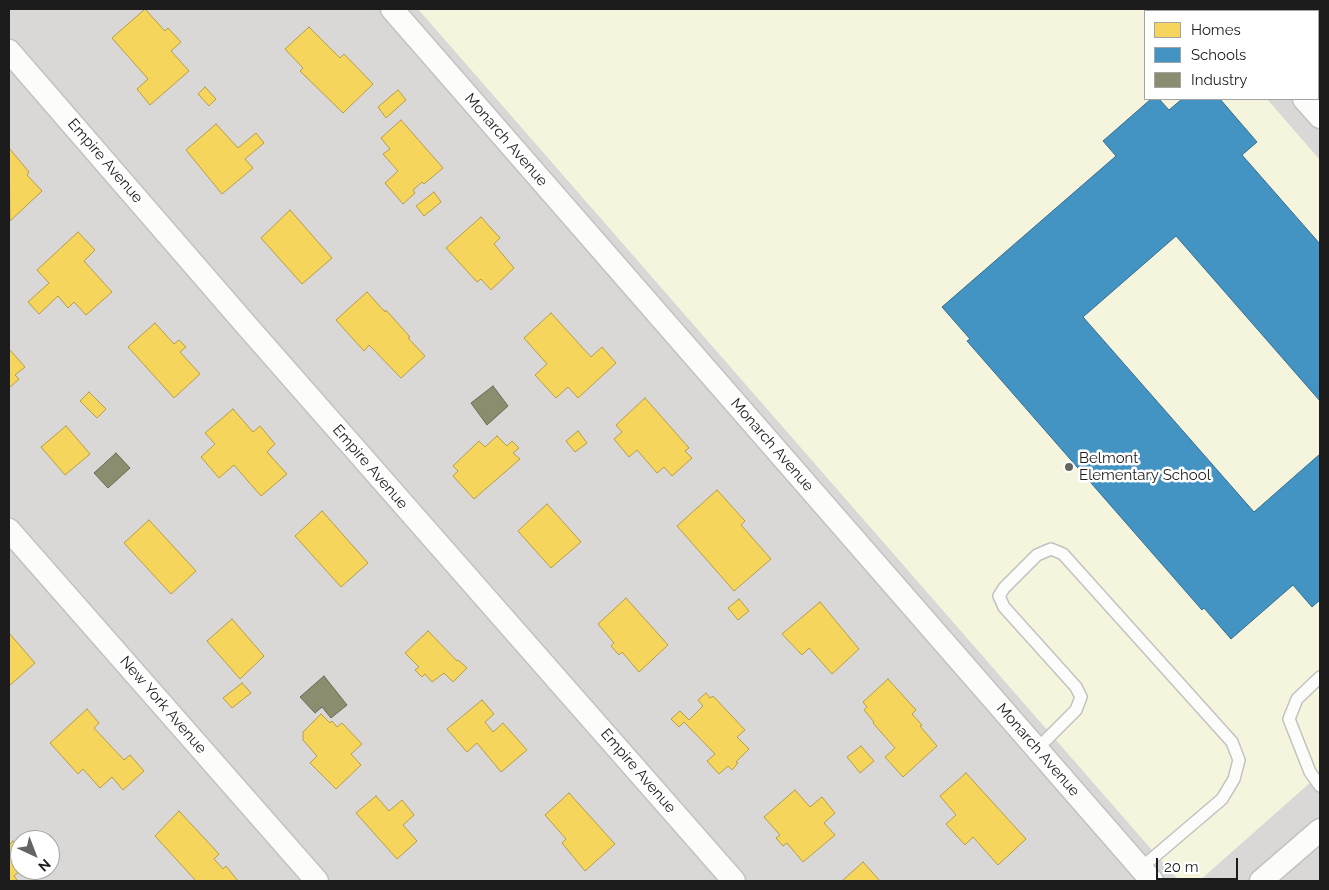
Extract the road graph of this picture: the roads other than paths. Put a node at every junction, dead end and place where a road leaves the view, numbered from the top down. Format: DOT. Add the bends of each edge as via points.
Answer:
graph roads {
  1 [pos="392,9"];
  2 [pos="9,50"];
  3 [pos="1305,100"];
  4 [pos="1320,117"];
  5 [pos="9,530"];
  6 [pos="1320,677"];
  7 [pos="1037,749"];
  8 [pos="1320,786"];
  9 [pos="1320,830"];
  10 [pos="1147,875"];
  11 [pos="317,881"];
  12 [pos="734,881"];
  13 [pos="1261,881"];
  1 -- 7 [label="street, Monarch Avenue"];
  2 -- 12 [label="street, Empire Avenue"];
  3 -- 4 [label="street"];
  5 -- 11 [label="street, New York Avenue"];
  6 -- 8 [label="lane" via="1297,699 1289,719 1310,772"];
  7 -- 10 [label="street, Monarch Avenue"];
  7 -- 10 [label="lane" via="1076,710 1081,697 1076,687 1004,607 999,596 1037,555 1051,549 1063,554 1232,742 1239,760 1234,779 1222,798 1184,831"];
  9 -- 13 [label="street"];
}
